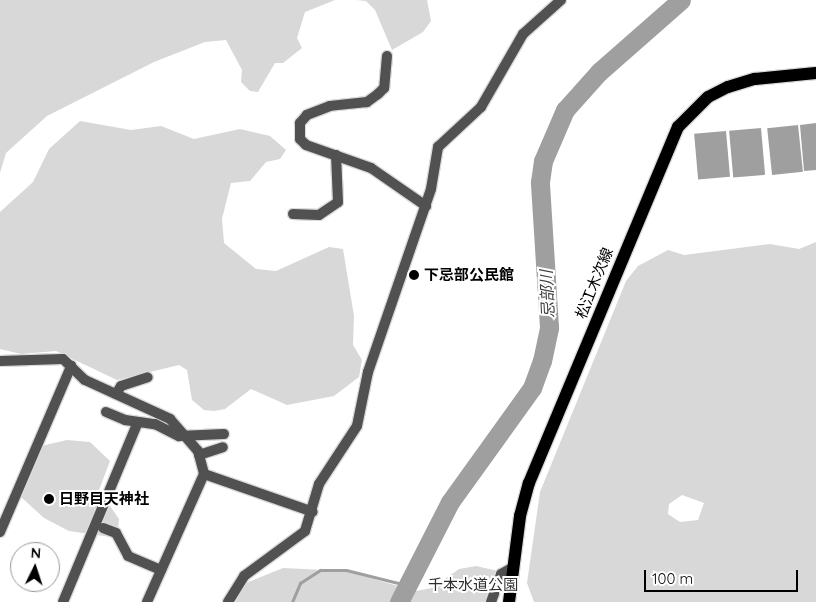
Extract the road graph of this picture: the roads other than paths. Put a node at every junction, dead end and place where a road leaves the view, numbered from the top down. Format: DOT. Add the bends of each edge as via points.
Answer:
graph roads {
  1 [pos="561,0"];
  2 [pos="387,56"];
  3 [pos="816,73"];
  4 [pos="336,155"];
  5 [pos="426,206"];
  6 [pos="293,214"];
  7 [pos="0,362"];
  8 [pos="71,366"];
  9 [pos="148,377"];
  10 [pos="116,394"];
  11 [pos="106,412"];
  12 [pos="138,422"];
  13 [pos="224,434"];
  14 [pos="186,437"];
  15 [pos="223,446"];
  16 [pos="199,455"];
  17 [pos="204,474"];
  18 [pos="313,512"];
  19 [pos="103,528"];
  20 [pos="0,532"];
  21 [pos="512,568"];
  22 [pos="161,570"];
  23 [pos="64,602"];
  24 [pos="148,602"];
  25 [pos="228,602"];
  26 [pos="491,602"];
  27 [pos="509,602"];
  1 -- 5 [label="street" via="523,34 481,107 438,147"];
  2 -- 4 [label="street" via="384,88 378,94 367,102 323,108 300,123 300,139 306,145"];
  3 -- 21 [label="main road, 松江木次線" via="755,79 728,87 708,97 678,127 532,474 520,516"];
  4 -- 5 [label="street" via="371,168"];
  4 -- 6 [label="street" via="338,202 319,215"];
  5 -- 18 [label="street" via="368,372 363,412 319,484"];
  7 -- 8 [label="street" via="58,358"];
  8 -- 10 [label="street" via="85,380"];
  8 -- 20 [label="street"];
  9 -- 10 [label="street" via="121,386"];
  10 -- 14 [label="street" via="170,419"];
  11 -- 12 [label="street"];
  12 -- 14 [label="street" via="155,424"];
  12 -- 23 [label="street"];
  13 -- 14 [label="street"];
  14 -- 16 [label="street"];
  15 -- 16 [label="street"];
  16 -- 17 [label="street"];
  17 -- 18 [label="street"];
  17 -- 22 [label="street"];
  18 -- 25 [label="street" via="300,536 244,576"];
  19 -- 22 [label="street" via="116,533 128,556"];
  21 -- 26 [label="street" via="501,574"];
  21 -- 27 [label="main road, 松江木次線"];
  22 -- 24 [label="street"];
}
